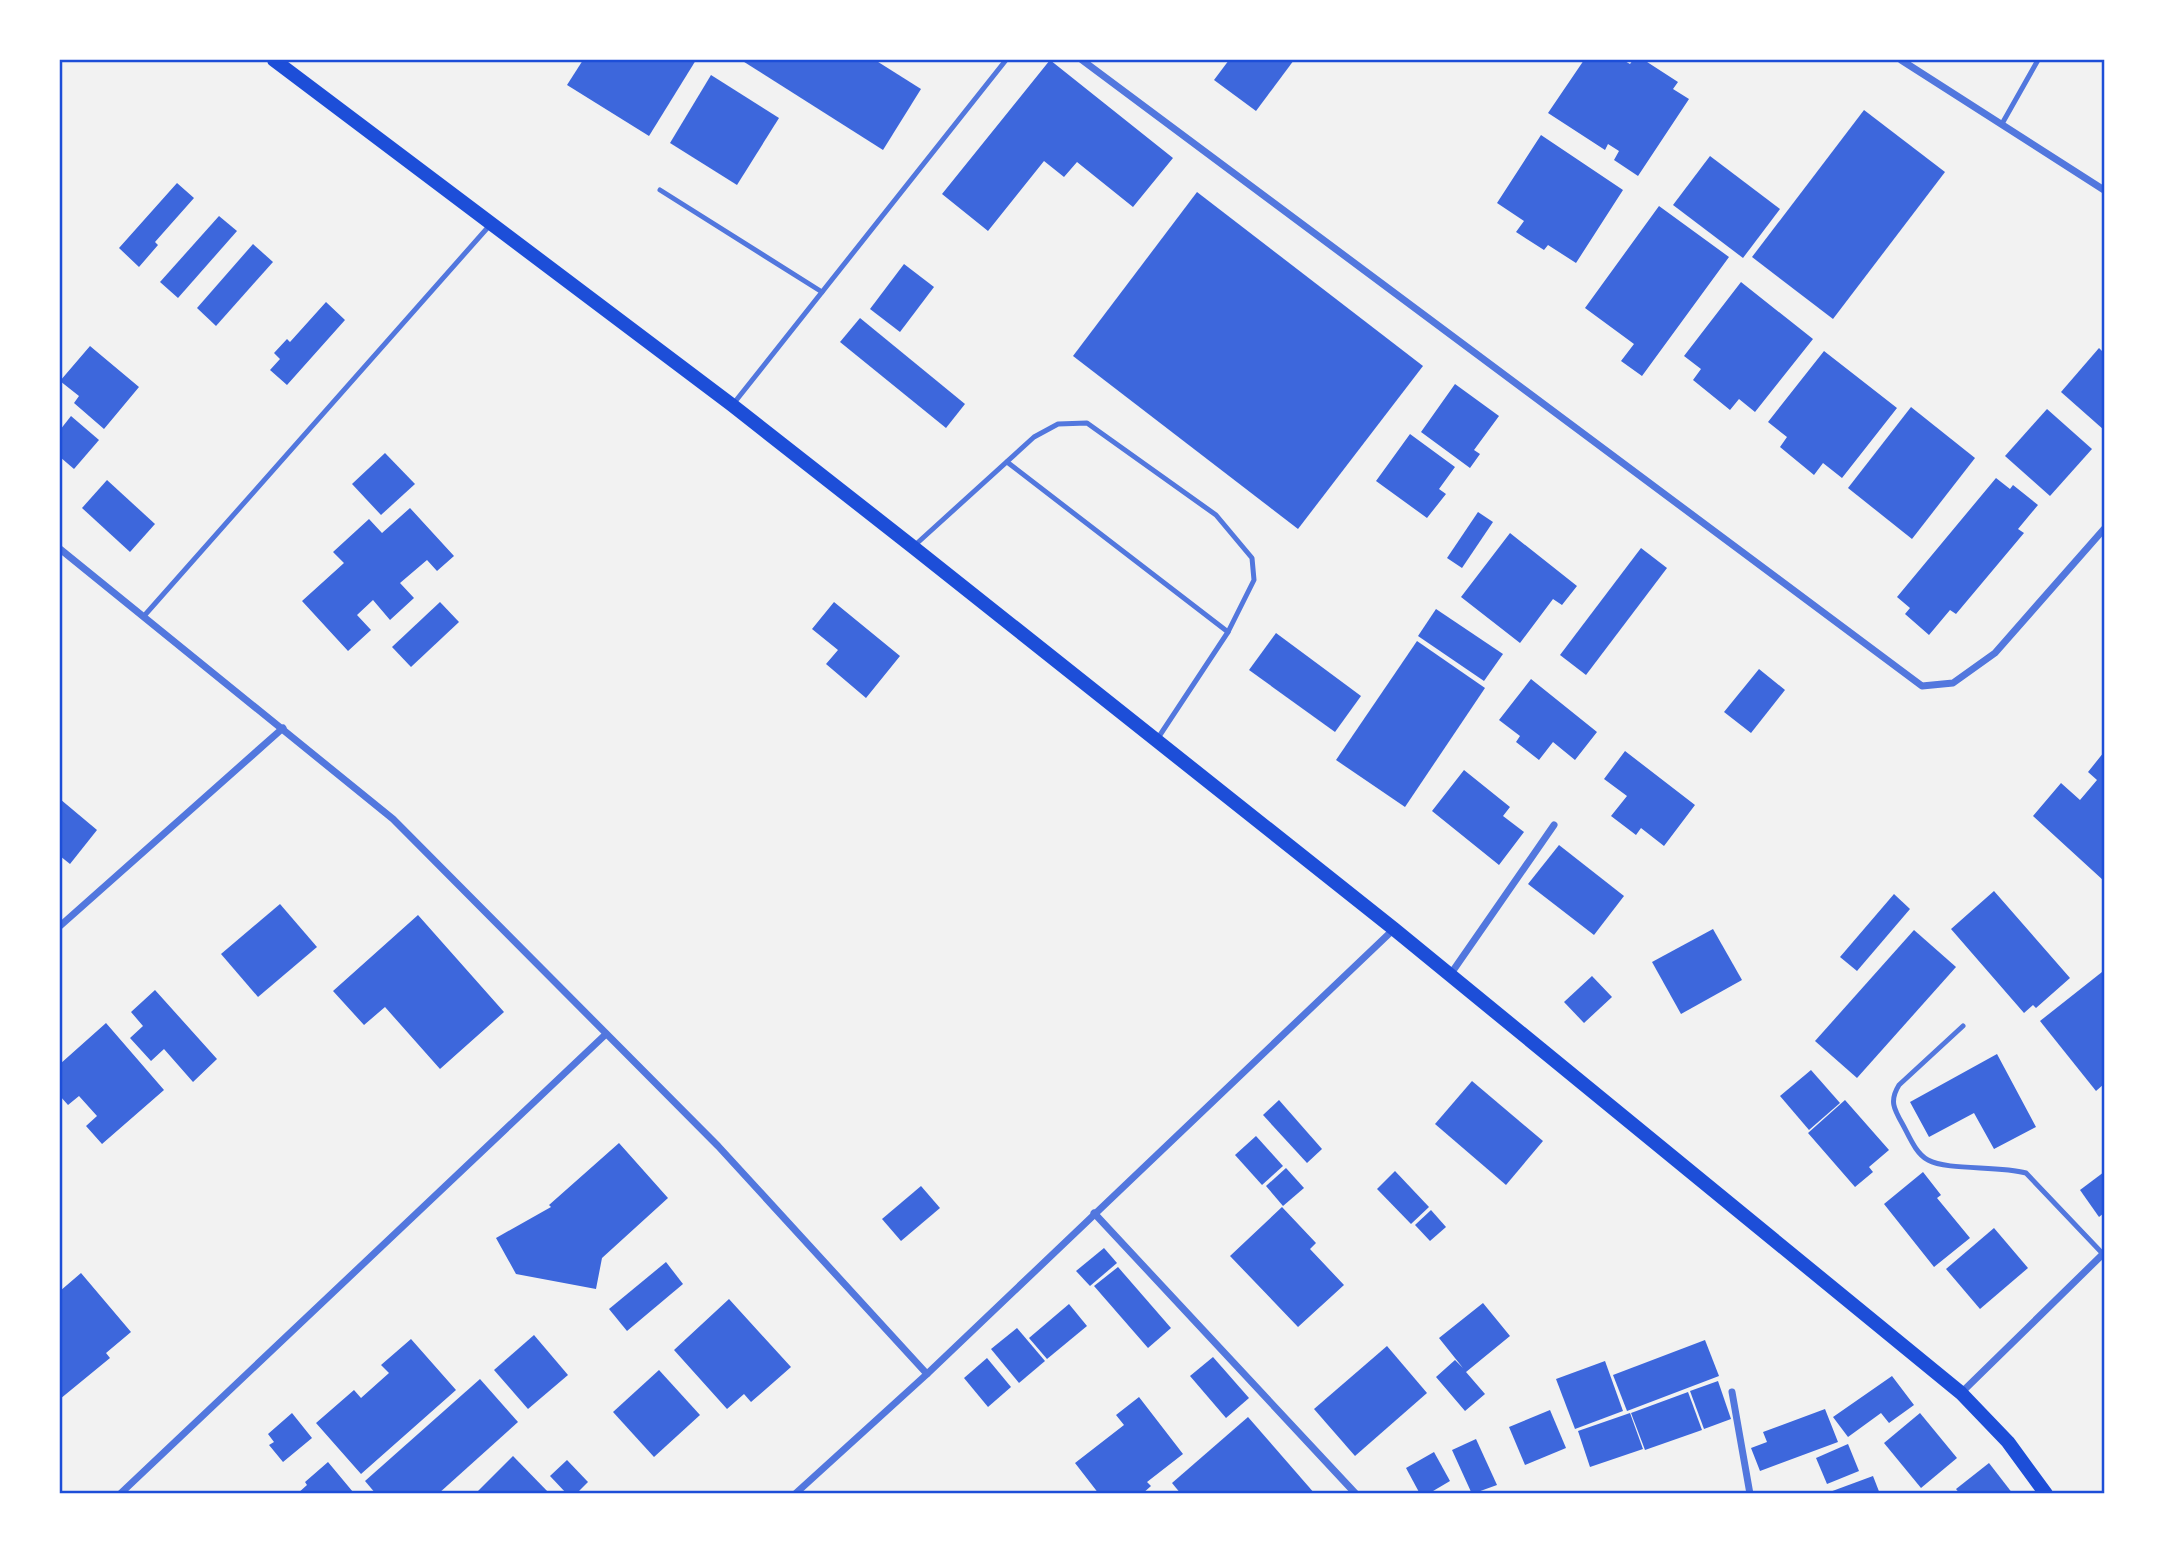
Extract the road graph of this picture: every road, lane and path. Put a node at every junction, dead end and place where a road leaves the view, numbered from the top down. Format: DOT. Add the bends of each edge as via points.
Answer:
graph roads {
  1 [pos="274,60"];
  2 [pos="1006,60"];
  3 [pos="1082,60"];
  4 [pos="1901,60"];
  5 [pos="2038,60"];
  6 [pos="2003,122"];
  7 [pos="660,190"];
  8 [pos="2105,190"];
  9 [pos="491,223"];
  10 [pos="822,292"];
  11 [pos="732,405"];
  12 [pos="1007,462"];
  13 [pos="2105,529"];
  14 [pos="913,547"];
  15 [pos="60,549"];
  16 [pos="144,616"];
  17 [pos="1228,632"];
  18 [pos="283,728"];
  19 [pos="1156,741"];
  20 [pos="1554,825"];
  21 [pos="60,926"];
  22 [pos="1394,929"];
  23 [pos="1450,975"];
  24 [pos="1962,1026"];
  25 [pos="606,1034"];
  26 [pos="1094,1213"];
  27 [pos="2104,1254"];
  28 [pos="927,1374"];
  29 [pos="1732,1392"];
  30 [pos="1961,1393"];
  31 [pos="120,1493"];
  32 [pos="795,1493"];
  33 [pos="1356,1493"];
  34 [pos="1750,1493"];
  35 [pos="2046,1493"];
  1 -- 9 [label="main road"];
  2 -- 10 [label="lane"];
  3 -- 13 [label="street" via="1922,685 1953,683 1995,653"];
  4 -- 6 [label="street"];
  5 -- 6 [label="lane"];
  6 -- 8 [label="street"];
  7 -- 10 [label="lane"];
  9 -- 11 [label="main road"];
  9 -- 16 [label="lane"];
  10 -- 11 [label="lane"];
  11 -- 14 [label="main road"];
  12 -- 14 [label="lane"];
  12 -- 17 [label="lane"];
  12 -- 17 [label="lane" via="1058,424 1087,423 1216,515 1252,558 1254,580"];
  14 -- 19 [label="main road"];
  15 -- 16 [label="street"];
  16 -- 18 [label="street"];
  17 -- 19 [label="lane"];
  18 -- 21 [label="street"];
  18 -- 25 [label="street" via="393,819"];
  19 -- 22 [label="main road"];
  20 -- 23 [label="street"];
  22 -- 23 [label="main road"];
  22 -- 26 [label="street"];
  23 -- 30 [label="main road"];
  24 -- 27 [label="lane" via="1893,1096 1893,1107 1918,1150 1927,1160 1941,1164 2026,1173"];
  25 -- 28 [label="street" via="718,1146"];
  25 -- 31 [label="street"];
  26 -- 28 [label="street"];
  26 -- 33 [label="street"];
  27 -- 30 [label="street"];
  28 -- 32 [label="street"];
  29 -- 34 [label="street"];
  30 -- 35 [label="main road" via="2008,1442"];
}
